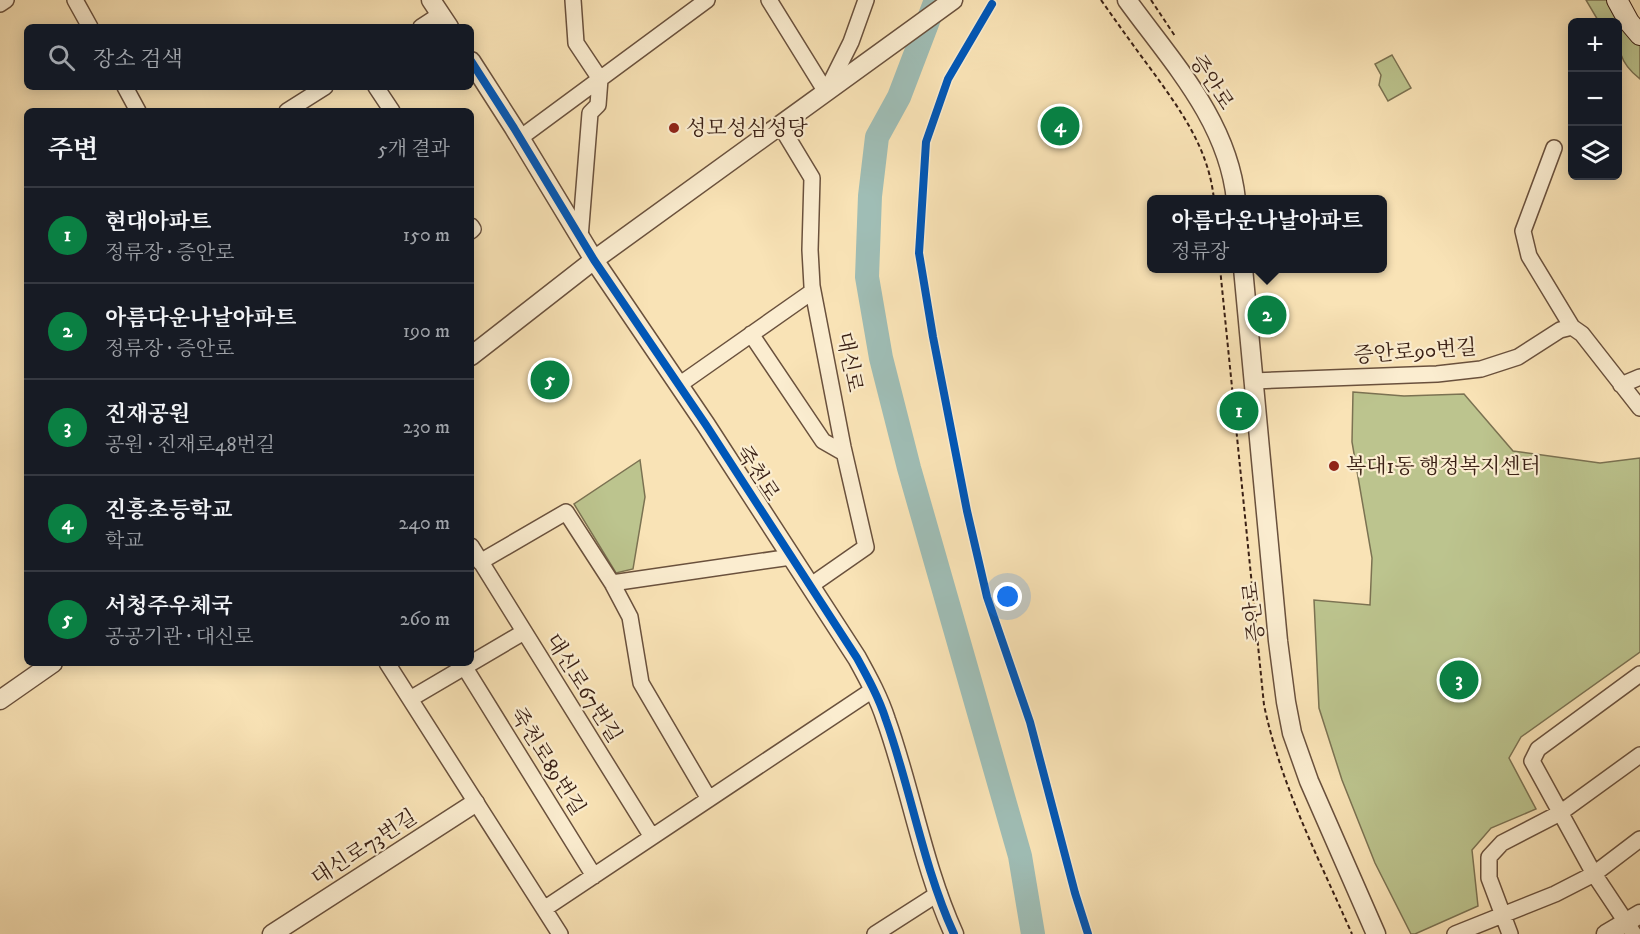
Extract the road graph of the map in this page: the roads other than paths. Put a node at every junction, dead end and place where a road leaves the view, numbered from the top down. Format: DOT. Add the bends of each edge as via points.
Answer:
graph roads {
  1 [pos="6,0"];
  2 [pos="75,0"];
  3 [pos="573,0"];
  4 [pos="707,0"];
  5 [pos="769,0"];
  6 [pos="866,0"];
  7 [pos="953,0"];
  8 [pos="1127,0"];
  9 [pos="1617,0"];
  10 [pos="0,4"];
  11 [pos="440,14"];
  12 [pos="88,24"];
  13 [pos="425,24"];
  14 [pos="1640,35"];
  15 [pos="474,66"];
  16 [pos="600,79"];
  17 [pos="829,89"];
  18 [pos="127,90"];
  19 [pos="320,90"];
  20 [pos="378,90"];
  21 [pos="136,108"];
  22 [pos="292,108"];
  23 [pos="390,108"];
  24 [pos="780,125"];
  25 [pos="520,138"];
  26 [pos="1554,147"];
  27 [pos="1236,195"];
  28 [pos="580,238"];
  29 [pos="594,260"];
  30 [pos="1243,273"];
  31 [pos="813,291"];
  32 [pos="1572,327"];
  33 [pos="751,334"];
  34 [pos="474,354"];
  35 [pos="1640,376"];
  36 [pos="1253,381"];
  37 [pos="679,385"];
  38 [pos="1621,385"];
  39 [pos="1640,408"];
  40 [pos="844,453"];
  41 [pos="474,551"];
  42 [pos="791,556"];
  43 [pos="480,562"];
  44 [pos="612,583"];
  45 [pos="810,586"];
  46 [pos="524,632"];
  47 [pos="474,659"];
  48 [pos="49,666"];
  49 [pos="389,666"];
  50 [pos="461,666"];
  51 [pos="464,666"];
  52 [pos="1640,674"];
  53 [pos="874,689"];
  54 [pos="411,699"];
  55 [pos="0,700"];
  56 [pos="1640,755"];
  57 [pos="709,799"];
  58 [pos="475,803"];
  59 [pos="1560,813"];
  60 [pos="652,837"];
  61 [pos="1640,839"];
  62 [pos="1594,874"];
  63 [pos="594,876"];
  64 [pos="939,893"];
  65 [pos="544,909"];
  66 [pos="1503,915"];
  67 [pos="1634,924"];
  68 [pos="277,933"];
  69 [pos="560,934"];
  70 [pos="875,934"];
  71 [pos="954,934"];
  72 [pos="1376,934"];
  73 [pos="1455,934"];
  74 [pos="1510,934"];
  75 [pos="1606,934"];
  1 -- 10 [label="street"];
  2 -- 12 [label="street"];
  3 -- 16 [label="street" via="576,43"];
  4 -- 16 [label="street"];
  5 -- 17 [label="street"];
  6 -- 17 [label="street"];
  7 -- 17 [label="street"];
  8 -- 27 [label="street, 증안로" via="1203,103 1226,153"];
  9 -- 14 [label="main road"];
  11 -- 13 [label="street"];
  15 -- 25 [label="street, 죽천로"];
  16 -- 25 [label="street"];
  16 -- 28 [label="street" via="598,105 590,113"];
  17 -- 24 [label="street"];
  18 -- 21 [label="street"];
  19 -- 22 [label="street"];
  20 -- 23 [label="street"];
  24 -- 29 [label="street"];
  24 -- 31 [label="street, 대신로" via="812,178"];
  25 -- 28 [label="street, 죽천로"];
  26 -- 32 [label="street" via="1523,231 1529,256"];
  28 -- 29 [label="street, 죽천로"];
  29 -- 34 [label="street"];
  29 -- 37 [label="street, 죽천로"];
  30 -- 36 [label="street, 증안로"];
  31 -- 33 [label="street"];
  31 -- 40 [label="street, 대신로"];
  32 -- 36 [label="street, 증안로90번길" via="1560,330 1518,357 1481,369"];
  32 -- 38 [label="street" via="1582,334"];
  33 -- 37 [label="street"];
  33 -- 40 [label="street" via="823,441"];
  35 -- 38 [label="street"];
  36 -- 72 [label="street, 증안로" via="1280,658 1292,734"];
  37 -- 42 [label="street, 죽천로"];
  38 -- 39 [label="street"];
  40 -- 45 [label="street, 대신로" via="866,547"];
  41 -- 43 [label="street, 대신로67번길"];
  42 -- 44 [label="street"];
  42 -- 45 [label="street, 죽천로"];
  43 -- 44 [label="street" via="566,513"];
  43 -- 46 [label="street, 대신로67번길"];
  44 -- 57 [label="street" via="630,618 641,683"];
  45 -- 53 [label="street, 죽천로"];
  46 -- 47 [label="street"];
  46 -- 60 [label="street, 대신로67번길"];
  48 -- 55 [label="street"];
  49 -- 54 [label="street"];
  50 -- 54 [label="street"];
  51 -- 63 [label="street, 죽천로89번길"];
  52 -- 59 [label="street" via="1538,749 1532,761"];
  53 -- 57 [label="street"];
  53 -- 64 [label="street, 죽천로"];
  54 -- 58 [label="street"];
  56 -- 59 [label="street"];
  57 -- 60 [label="street"];
  58 -- 65 [label="street"];
  58 -- 68 [label="street, 대신로73번길"];
  59 -- 62 [label="street"];
  59 -- 66 [label="street" via="1502,843 1489,857 1489,878"];
  60 -- 63 [label="street"];
  61 -- 62 [label="street"];
  62 -- 66 [label="street"];
  62 -- 67 [label="street"];
  63 -- 65 [label="street"];
  64 -- 70 [label="street"];
  64 -- 71 [label="street, 죽천로"];
  65 -- 69 [label="street"];
  66 -- 73 [label="street"];
  66 -- 74 [label="street"];
  67 -- 75 [label="street"];
}
